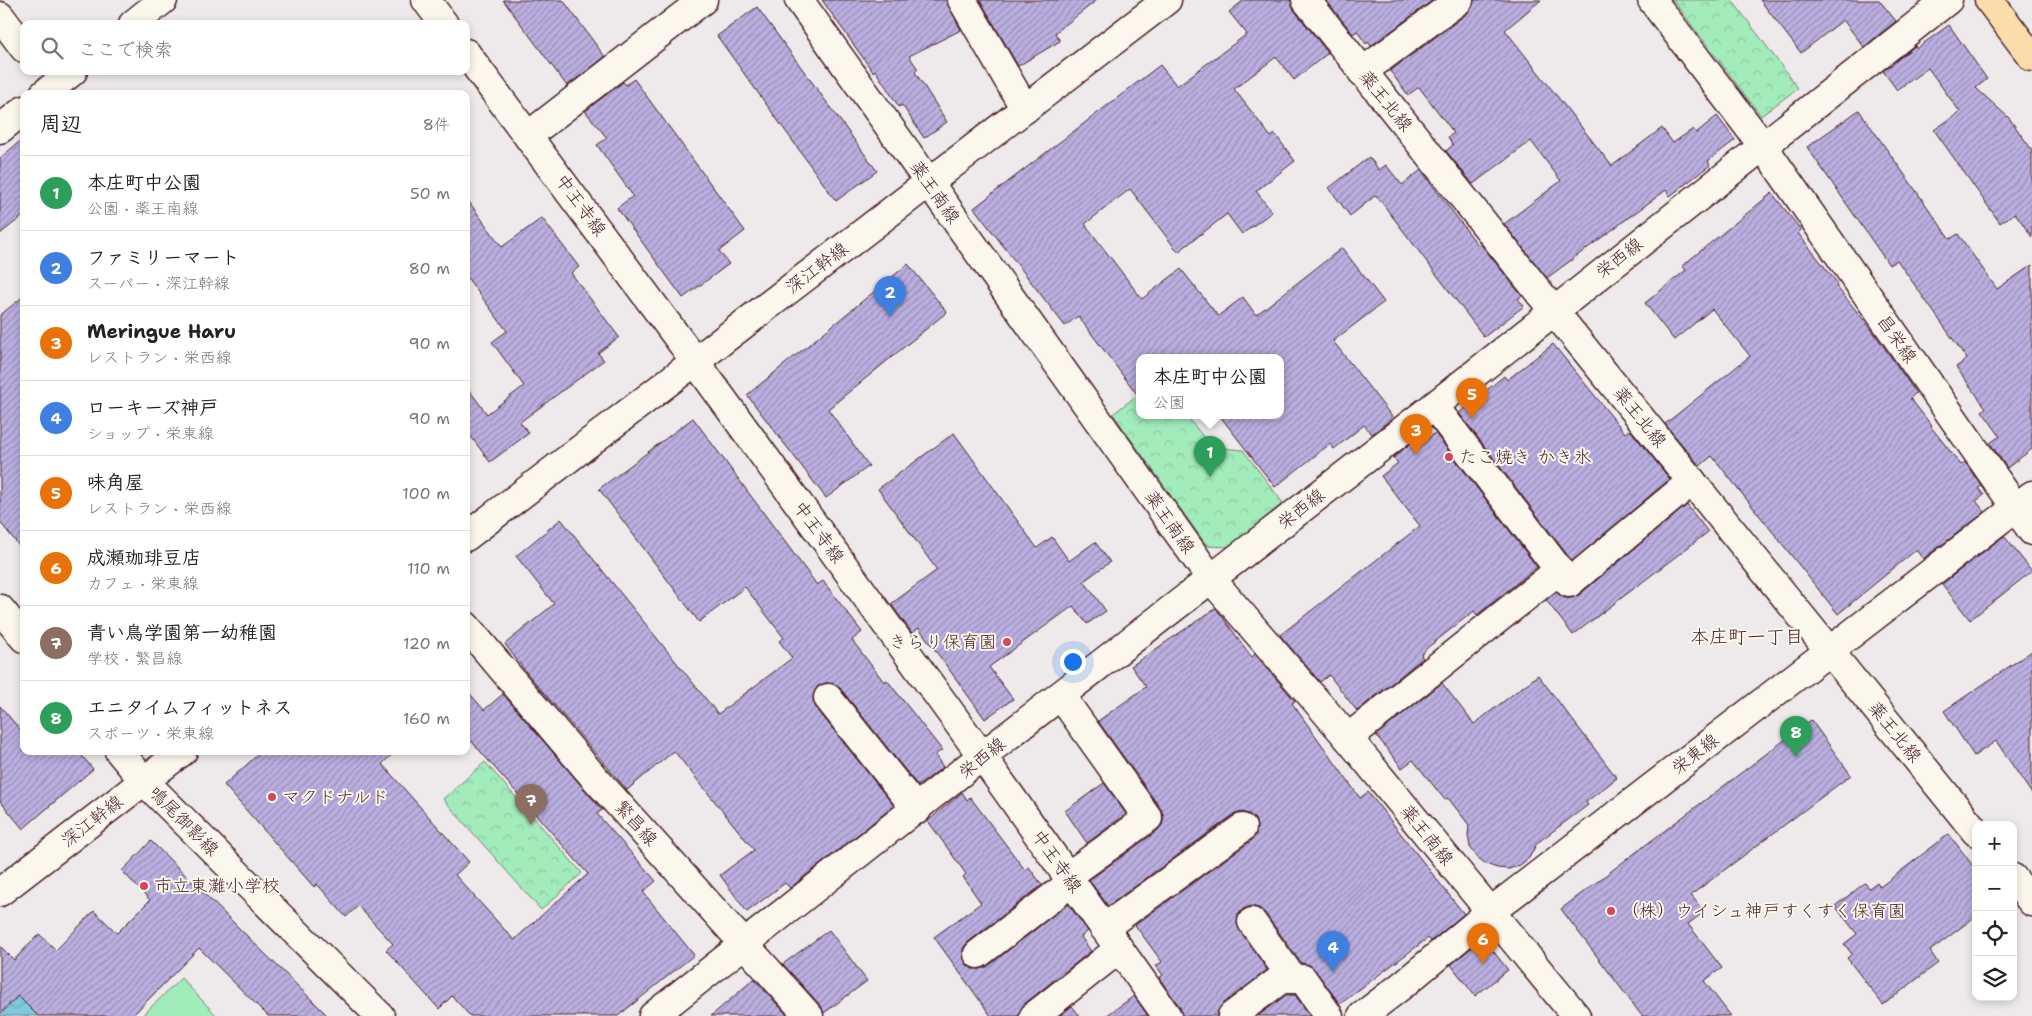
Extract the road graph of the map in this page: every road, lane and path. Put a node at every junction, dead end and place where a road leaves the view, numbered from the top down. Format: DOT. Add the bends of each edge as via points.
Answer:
graph roads {
  1 [pos="163,0"];
  2 [pos="426,0"];
  3 [pos="703,0"];
  4 [pos="799,0"];
  5 [pos="962,0"];
  6 [pos="1167,0"];
  7 [pos="1306,0"];
  8 [pos="1459,0"];
  9 [pos="1652,0"];
  10 [pos="1948,0"];
  11 [pos="1989,0"];
  12 [pos="0,16"];
  13 [pos="138,20"];
  14 [pos="441,20"];
  15 [pos="20,43"];
  16 [pos="2032,57"];
  17 [pos="470,58"];
  18 [pos="1362,72"];
  19 [pos="1025,109"];
  20 [pos="20,113"];
  21 [pos="0,129"];
  22 [pos="529,135"];
  23 [pos="1763,146"];
  24 [pos="928,183"];
  25 [pos="1553,310"];
  26 [pos="695,361"];
  27 [pos="1434,406"];
  28 [pos="1692,481"];
  29 [pos="2024,502"];
  30 [pos="2032,531"];
  31 [pos="470,534"];
  32 [pos="1558,571"];
  33 [pos="1211,579"];
  34 [pos="0,610"];
  35 [pos="470,631"];
  36 [pos="20,633"];
  37 [pos="1829,650"];
  38 [pos="1061,696"];
  39 [pos="828,698"];
  40 [pos="1348,738"];
  41 [pos="122,755"];
  42 [pos="179,755"];
  43 [pos="982,756"];
  44 [pos="144,781"];
  45 [pos="917,810"];
  46 [pos="1972,827"];
  47 [pos="1242,828"];
  48 [pos="1070,879"];
  49 [pos="2017,883"];
  50 [pos="0,892"];
  51 [pos="2032,902"];
  52 [pos="1490,912"];
  53 [pos="1252,922"];
  54 [pos="1112,938"];
  55 [pos="745,942"];
  56 [pos="978,954"];
  57 [pos="1293,979"];
  58 [pos="380,1016"];
  59 [pos="652,1016"];
  60 [pos="809,1016"];
  61 [pos="1034,1016"];
  62 [pos="1167,1016"];
  63 [pos="1232,1016"];
  64 [pos="1329,1016"];
  65 [pos="1362,1016"];
  66 [pos="1576,1016"];
  1 -- 13 [label="street"];
  2 -- 14 [label="street"];
  3 -- 22 [label="street"];
  4 -- 24 [label="street, 薬王南線"];
  5 -- 19 [label="street"];
  6 -- 19 [label="street, 深江幹線"];
  7 -- 18 [label="street, 薬王北線"];
  8 -- 18 [label="street"];
  9 -- 23 [label="street, 昌栄線"];
  10 -- 23 [label="street, 栄西線"];
  11 -- 16 [label="highway"];
  12 -- 15 [label="street"];
  17 -- 22 [label="street, 中王寺線"];
  18 -- 25 [label="street, 薬王北線"];
  19 -- 24 [label="street, 深江幹線"];
  20 -- 21 [label="street"];
  22 -- 26 [label="street, 中王寺線"];
  23 -- 25 [label="street, 栄西線"];
  23 -- 29 [label="street, 昌栄線"];
  24 -- 26 [label="street, 深江幹線"];
  24 -- 33 [label="street, 薬王南線"];
  25 -- 27 [label="street, 栄西線"];
  25 -- 28 [label="street, 薬王北線"];
  26 -- 31 [label="street, 深江幹線"];
  26 -- 43 [label="street, 中王寺線"];
  27 -- 32 [label="street"];
  27 -- 33 [label="street, 栄西線"];
  28 -- 32 [label="street" via="1568,584"];
  28 -- 37 [label="street, 薬王北線"];
  29 -- 30 [label="street, 昌栄線"];
  29 -- 37 [label="street, 栄東線"];
  32 -- 40 [label="street"];
  33 -- 38 [label="street, 栄西線"];
  33 -- 40 [label="street, 薬王南線"];
  34 -- 36 [label="street"];
  35 -- 55 [label="street, 繁昌線" via="593,776"];
  37 -- 46 [label="street, 薬王北線"];
  37 -- 52 [label="street, 栄東線"];
  38 -- 43 [label="street, 栄西線"];
  38 -- 48 [label="street" via="1148,818"];
  39 -- 45 [label="street"];
  40 -- 52 [label="street, 薬王南線"];
  41 -- 44 [label="street, 鳴尾御影線"];
  42 -- 44 [label="street, 深江幹線"];
  43 -- 45 [label="street, 栄西線"];
  43 -- 48 [label="street, 中王寺線"];
  44 -- 50 [label="street, 深江幹線"];
  44 -- 58 [label="street, 鳴尾御影線"];
  45 -- 55 [label="street, 栄西線"];
  47 -- 54 [label="street"];
  48 -- 54 [label="street, 中王寺線"];
  48 -- 56 [label="street"];
  49 -- 51 [label="street"];
  52 -- 65 [label="street, 栄東線"];
  52 -- 66 [label="street, 薬王南線"];
  53 -- 57 [label="street"];
  54 -- 61 [label="street"];
  54 -- 62 [label="street, 中王寺線"];
  55 -- 59 [label="street, 栄西線"];
  55 -- 60 [label="street, 繁昌線"];
  57 -- 63 [label="street" via="1281,979"];
  57 -- 64 [label="street" via="1303,979"];
}
